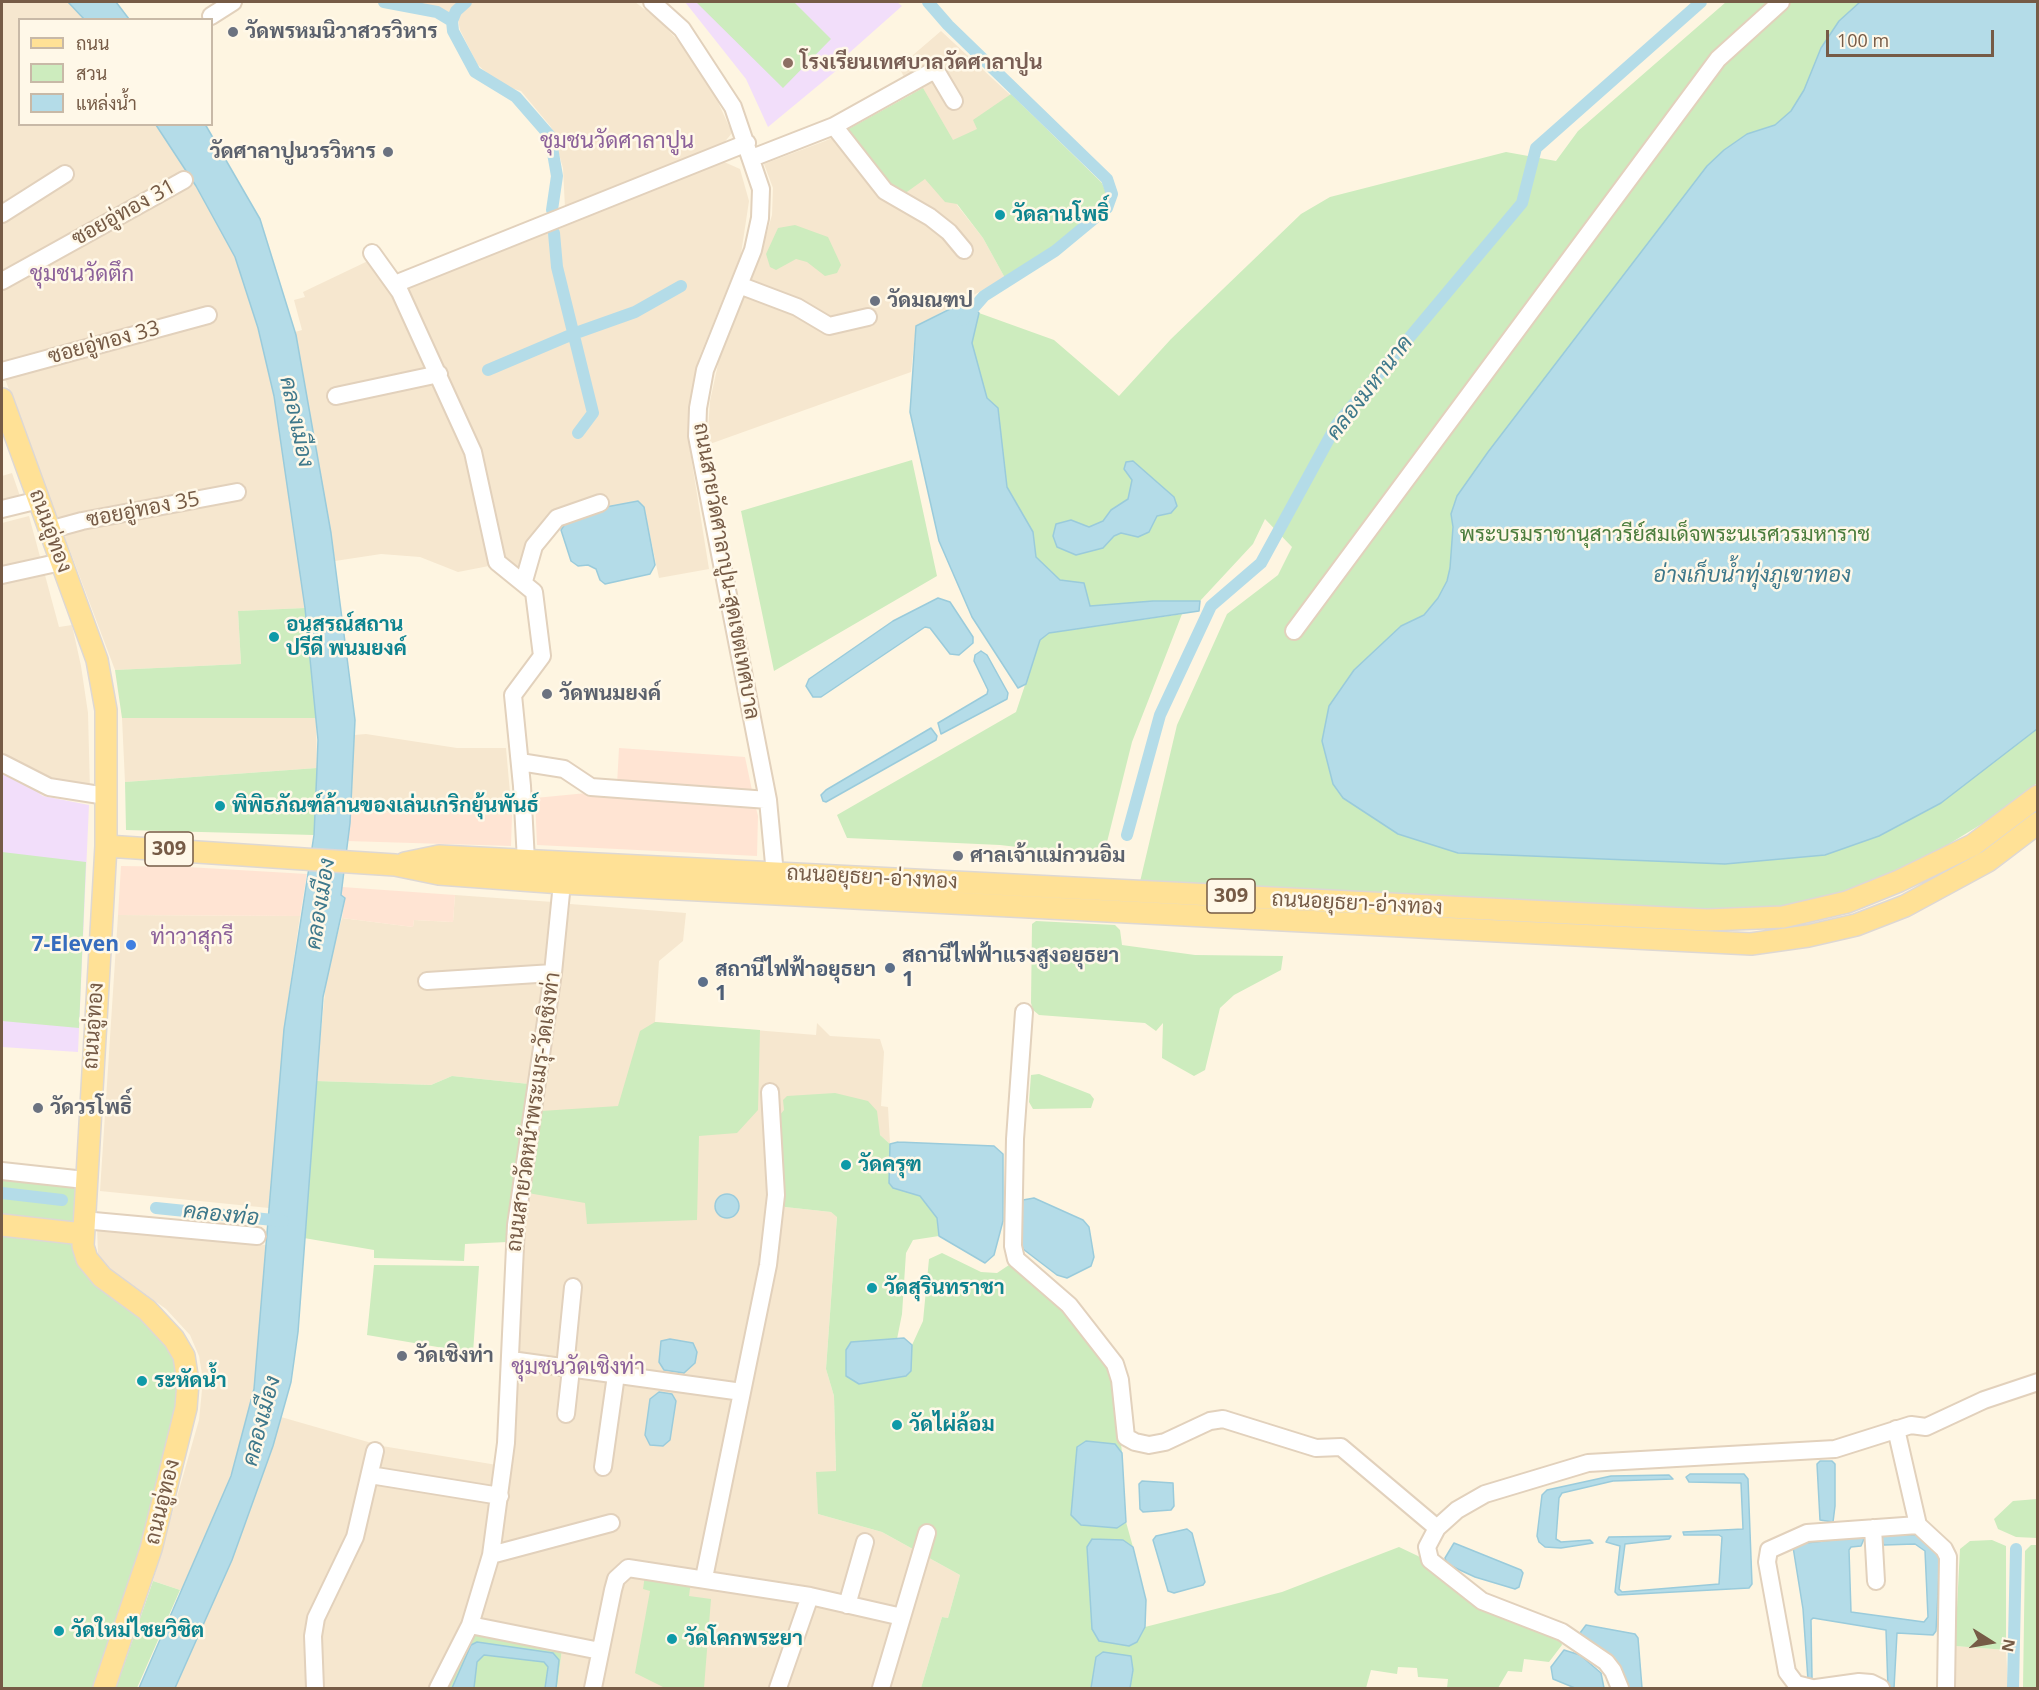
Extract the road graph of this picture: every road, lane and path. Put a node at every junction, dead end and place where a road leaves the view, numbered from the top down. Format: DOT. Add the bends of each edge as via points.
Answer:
graph roads {
  1 [pos="233,2"];
  2 [pos="652,2"];
  3 [pos="1781,2"];
  4 [pos="211,16"];
  5 [pos="954,101"];
  6 [pos="834,126"];
  7 [pos="749,150"];
  8 [pos="65,174"];
  9 [pos="184,180"];
  10 [pos="2,213"];
  11 [pos="964,250"];
  12 [pos="372,253"];
  13 [pos="2,282"];
  14 [pos="395,284"];
  15 [pos="739,285"];
  16 [pos="208,315"];
  17 [pos="868,317"];
  18 [pos="2,371"];
  19 [pos="440,374"];
  20 [pos="336,396"];
  21 [pos="2,399"];
  22 [pos="7,430"];
  23 [pos="237,492"];
  24 [pos="39,500"];
  25 [pos="600,502"];
  26 [pos="2,509"];
  27 [pos="49,530"];
  28 [pos="61,562"];
  29 [pos="2,575"];
  30 [pos="524,581"];
  31 [pos="1294,631"];
  32 [pos="520,762"];
  33 [pos="2,763"];
  34 [pos="2037,795"];
  35 [pos="106,796"];
  36 [pos="768,800"];
  37 [pos="2037,823"];
  38 [pos="106,846"];
  39 [pos="526,861"];
  40 [pos="395,865"];
  41 [pos="562,883"];
  42 [pos="776,884"];
  43 [pos="553,973"];
  44 [pos="427,981"];
  45 [pos="1024,1012"];
  46 [pos="770,1092"];
  47 [pos="2,1171"];
  48 [pos="85,1180"];
  49 [pos="2,1225"];
  50 [pos="83,1227"];
  51 [pos="257,1236"];
  52 [pos="573,1287"];
  53 [pos="511,1360"];
  54 [pos="568,1368"];
  55 [pos="616,1375"];
  56 [pos="2037,1382"];
  57 [pos="741,1392"];
  58 [pos="566,1414"];
  59 [pos="1896,1429"];
  60 [pos="375,1451"];
  61 [pos="603,1467"];
  62 [pos="370,1475"];
  63 [pos="500,1496"];
  64 [pos="611,1523"];
  65 [pos="1918,1525"];
  66 [pos="1437,1528"];
  67 [pos="1872,1528"];
  68 [pos="927,1533"];
  69 [pos="865,1542"];
  70 [pos="491,1555"];
  71 [pos="704,1578"];
  72 [pos="1876,1581"];
  73 [pos="810,1596"];
  74 [pos="847,1605"];
  75 [pos="902,1617"];
  76 [pos="470,1626"];
  77 [pos="600,1651"];
  78 [pos="104,1689"];
  79 [pos="315,1689"];
  80 [pos="438,1689"];
  81 [pos="593,1689"];
  82 [pos="778,1689"];
  83 [pos="881,1689"];
  84 [pos="1620,1689"];
  85 [pos="1814,1689"];
  86 [pos="1881,1689"];
  87 [pos="1946,1689"];
  1 -- 4 [label="street"];
  2 -- 7 [label="street, ถนนสายวัดศาลาปูน-สุดเขตเทศบาล" via="682,29 710,70 733,107"];
  3 -- 31 [label="street" via="1718,58"];
  5 -- 6 [label="street" via="938,74 931,72"];
  6 -- 7 [label="street"];
  6 -- 11 [label="street" via="885,192 930,216"];
  7 -- 14 [label="street"];
  7 -- 15 [label="street, ถนนสายวัดศาลาปูน-สุดเขตเทศบาล" via="761,189 760,218"];
  8 -- 10 [label="street"];
  9 -- 13 [label="street, ซอยอู่ทอง 31"];
  12 -- 14 [label="street"];
  14 -- 19 [label="street"];
  15 -- 17 [label="street" via="797,307 829,326"];
  15 -- 36 [label="street, ถนนสายวัดศาลาปูน-สุดเขตเทศบาล" via="705,370 697,436"];
  16 -- 18 [label="street, ซอยอู่ทอง 33"];
  19 -- 20 [label="street"];
  19 -- 30 [label="street" via="473,452 494,553 504,569"];
  21 -- 22 [label="main road, ถนนอู่ทอง"];
  22 -- 24 [label="main road, ถนนอู่ทอง"];
  23 -- 27 [label="street, ซอยอู่ทอง 35"];
  24 -- 26 [label="street"];
  24 -- 27 [label="main road, ถนนอู่ทอง"];
  25 -- 30 [label="street" via="557,518 534,546"];
  27 -- 28 [label="main road, ถนนอู่ทอง"];
  28 -- 29 [label="street"];
  28 -- 35 [label="main road, ถนนอู่ทอง" via="97,660 106,710"];
  30 -- 32 [label="street" via="534,592 543,646 538,665 513,696"];
  32 -- 36 [label="street" via="564,769 591,787"];
  32 -- 39 [label="street"];
  33 -- 35 [label="street" via="49,787"];
  34 -- 42 [label="main road, ถนนอยุธยา-อ่างทอง / 309" via="1973,845 1899,881 1847,902 1783,917 1707,921"];
  35 -- 38 [label="main road, ถนนอู่ทอง"];
  36 -- 42 [label="street, ถนนสายวัดศาลาปูน-สุดเขตเทศบาล"];
  37 -- 42 [label="main road, ถนนอยุธยา-อ่างทอง / 309" via="1988,861 1905,906 1856,925 1751,944"];
  38 -- 40 [label="main road, ถนนอยุธยา-อ่างทอง / 309"];
  38 -- 48 [label="main road, ถนนอู่ทอง"];
  39 -- 40 [label="main road, ถนนอยุธยา-อ่างทอง / 309" via="439,856"];
  39 -- 42 [label="main road, ถนนอยุธยา-อ่างทอง / 309"];
  40 -- 41 [label="main road, ถนนอยุธยา-อ่างทอง / 309" via="439,874"];
  41 -- 42 [label="main road, ถนนอยุธยา-อ่างทอง / 309"];
  41 -- 43 [label="street, ถนนสายวัดหน้าพระเมรุ-วัดเชิงท่า"];
  43 -- 44 [label="street"];
  43 -- 53 [label="street, ถนนสายวัดหน้าพระเมรุ-วัดเชิงท่า" via="516,1225"];
  45 -- 66 [label="street" via="1015,1139 1013,1246 1017,1259 1069,1305 1115,1364 1126,1437 1149,1445 1165,1443 1210,1421 1223,1419 1316,1448 1341,1447"];
  46 -- 57 [label="street" via="776,1195 768,1265"];
  47 -- 48 [label="street"];
  48 -- 50 [label="main road, ถนนอู่ทอง"];
  49 -- 50 [label="main road"];
  50 -- 51 [label="street"];
  50 -- 78 [label="main road, ถนนอู่ทอง" via="87,1258 102,1277 147,1310 174,1339 184,1356 188,1382 186,1408 151,1549"];
  52 -- 54 [label="street"];
  53 -- 54 [label="street"];
  53 -- 63 [label="street, ถนนสายวัดหน้าพระเมรุ-วัดเชิงท่า"];
  54 -- 55 [label="street"];
  54 -- 58 [label="street"];
  55 -- 57 [label="street"];
  55 -- 61 [label="street"];
  56 -- 59 [label="street" via="1984,1400 1926,1427"];
  57 -- 71 [label="street"];
  59 -- 65 [label="street"];
  59 -- 66 [label="street" via="1835,1449 1588,1463 1485,1494 1457,1510"];
  60 -- 62 [label="street"];
  62 -- 63 [label="street"];
  62 -- 79 [label="street" via="356,1537 316,1618"];
  63 -- 70 [label="street, ถนนสายวัดหน้าพระเมรุ-วัดเชิงท่า"];
  64 -- 70 [label="street"];
  65 -- 67 [label="street"];
  65 -- 87 [label="street" via="1948,1557"];
  66 -- 84 [label="street" via="1427,1547 1430,1560 1482,1601 1562,1632 1606,1662"];
  67 -- 72 [label="street"];
  67 -- 85 [label="street" via="1808,1533 1769,1550 1767,1562 1787,1672 1796,1684"];
  68 -- 75 [label="street"];
  69 -- 74 [label="street"];
  70 -- 76 [label="street, ถนนสายวัดหน้าพระเมรุ-วัดเชิงท่า"];
  71 -- 73 [label="street"];
  71 -- 77 [label="street" via="628,1568 613,1590"];
  73 -- 74 [label="street"];
  73 -- 82 [label="street"];
  74 -- 75 [label="street"];
  75 -- 83 [label="street"];
  76 -- 77 [label="street"];
  76 -- 80 [label="street, ถนนสายวัดหน้าพระเมรุ-วัดเชิงท่า"];
  77 -- 81 [label="street"];
  85 -- 86 [label="street" via="1859,1682"];
}
